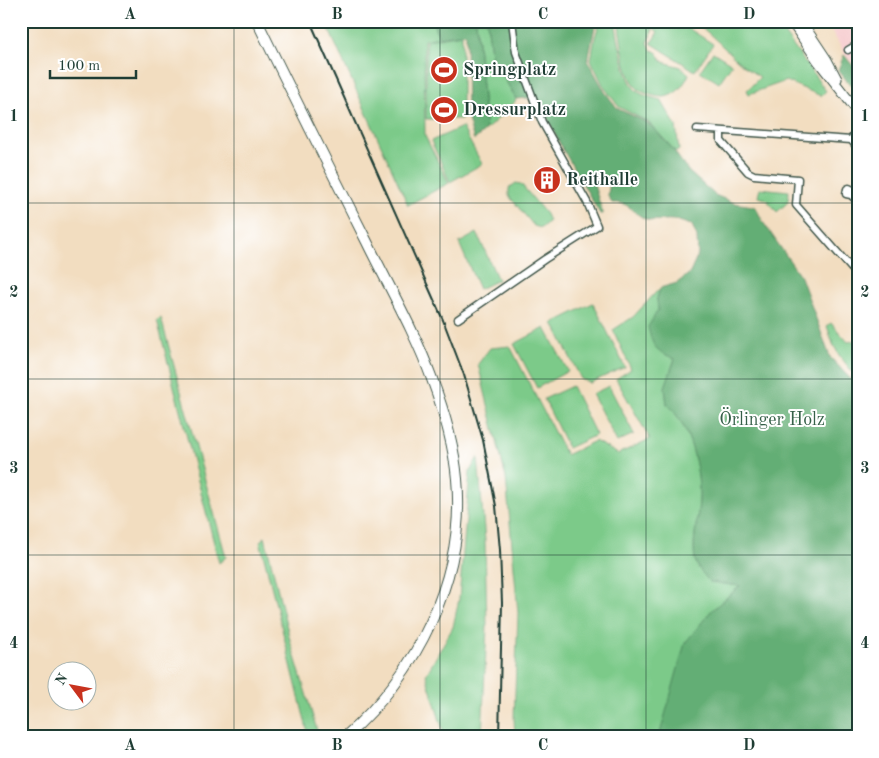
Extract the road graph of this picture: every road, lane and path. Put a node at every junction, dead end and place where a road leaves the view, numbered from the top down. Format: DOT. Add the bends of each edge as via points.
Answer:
graph roads {
  1 [pos="256,21"];
  2 [pos="512,21"];
  3 [pos="791,21"];
  4 [pos="801,21"];
  5 [pos="806,26"];
  6 [pos="858,44"];
  7 [pos="848,50"];
  8 [pos="842,90"];
  9 [pos="858,112"];
  10 [pos="698,129"];
  11 [pos="721,131"];
  12 [pos="858,132"];
  13 [pos="851,140"];
  14 [pos="858,148"];
  15 [pos="852,195"];
  16 [pos="858,202"];
  17 [pos="858,264"];
  18 [pos="458,319"];
  19 [pos="345,737"];
  1 -- 19 [label="main road" via="421,352 447,426 457,480 457,511 449,571 432,619 404,670"];
  2 -- 18 [label="street" via="516,52 542,122 597,226"];
  3 -- 8 [label="main road"];
  4 -- 5 [label="main road"];
  5 -- 8 [label="main road"];
  6 -- 7 [label="street"];
  8 -- 9 [label="main road"];
  10 -- 11 [label="street"];
  11 -- 13 [label="street"];
  11 -- 17 [label="street" via="721,141 748,172 798,179 796,205 852,269"];
  12 -- 13 [label="street"];
  13 -- 14 [label="street"];
  15 -- 16 [label="street"];
}
